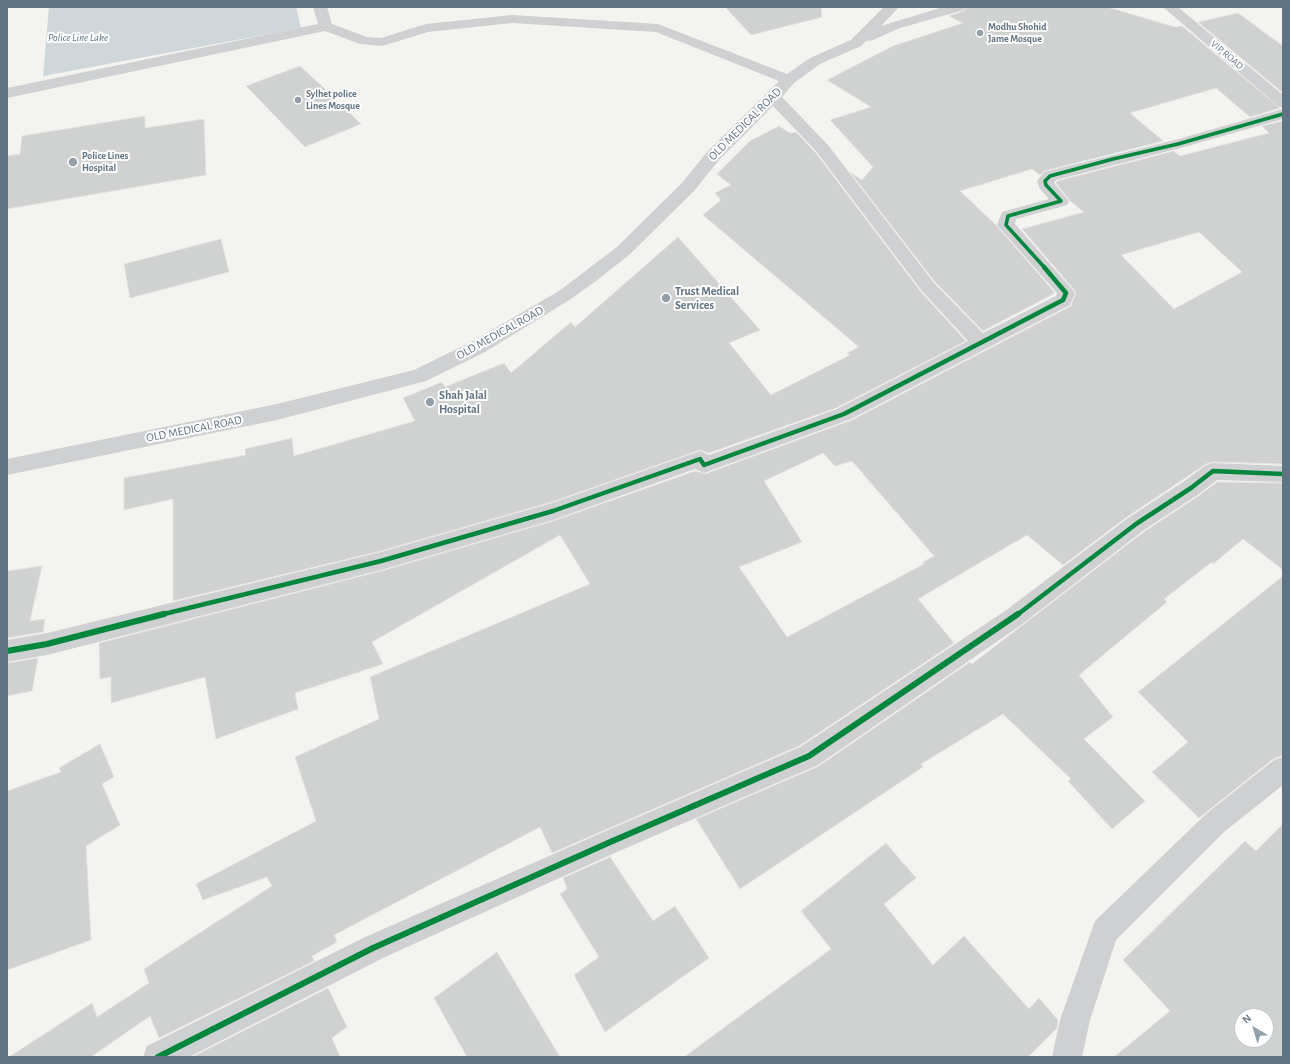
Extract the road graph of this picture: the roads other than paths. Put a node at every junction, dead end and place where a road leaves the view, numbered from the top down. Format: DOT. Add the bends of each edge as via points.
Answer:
graph roads {
  1 [pos="320,7"];
  2 [pos="892,7"];
  3 [pos="959,7"];
  4 [pos="1167,8"];
  5 [pos="326,27"];
  6 [pos="856,42"];
  7 [pos="789,80"];
  8 [pos="7,93"];
  9 [pos="773,97"];
  10 [pos="1283,103"];
  11 [pos="1283,114"];
  12 [pos="981,343"];
  13 [pos="7,467"];
  14 [pos="1283,474"];
  15 [pos="7,651"];
  16 [pos="1283,770"];
  17 [pos="158,1057"];
  18 [pos="1067,1057"];
  1 -- 5 [label="street"];
  2 -- 6 [label="street, OLD MEDICAL ROAD"];
  3 -- 6 [label="street" via="895,26"];
  4 -- 10 [label="street, VIP ROAD"];
  5 -- 7 [label="street" via="365,41 382,42 426,28 512,19 658,28"];
  5 -- 8 [label="street"];
  6 -- 7 [label="street, OLD MEDICAL ROAD" via="815,61"];
  7 -- 9 [label="street, OLD MEDICAL ROAD"];
  9 -- 12 [label="street" via="822,148 928,287"];
  9 -- 13 [label="street, OLD MEDICAL ROAD" via="623,251 537,313 478,347 419,376 276,412"];
  11 -- 12 [label="street" via="1050,176 1045,181 1046,185 1061,201 1008,216 1006,225 1062,286 1066,295 1063,300"];
  12 -- 15 [label="street" via="844,414 704,465 700,459 553,511 381,561 47,644"];
  14 -- 17 [label="street" via="1213,471 1136,524 1013,618 810,756 373,948"];
  16 -- 18 [label="street" via="1215,823 1105,931 1075,1020"];
}
